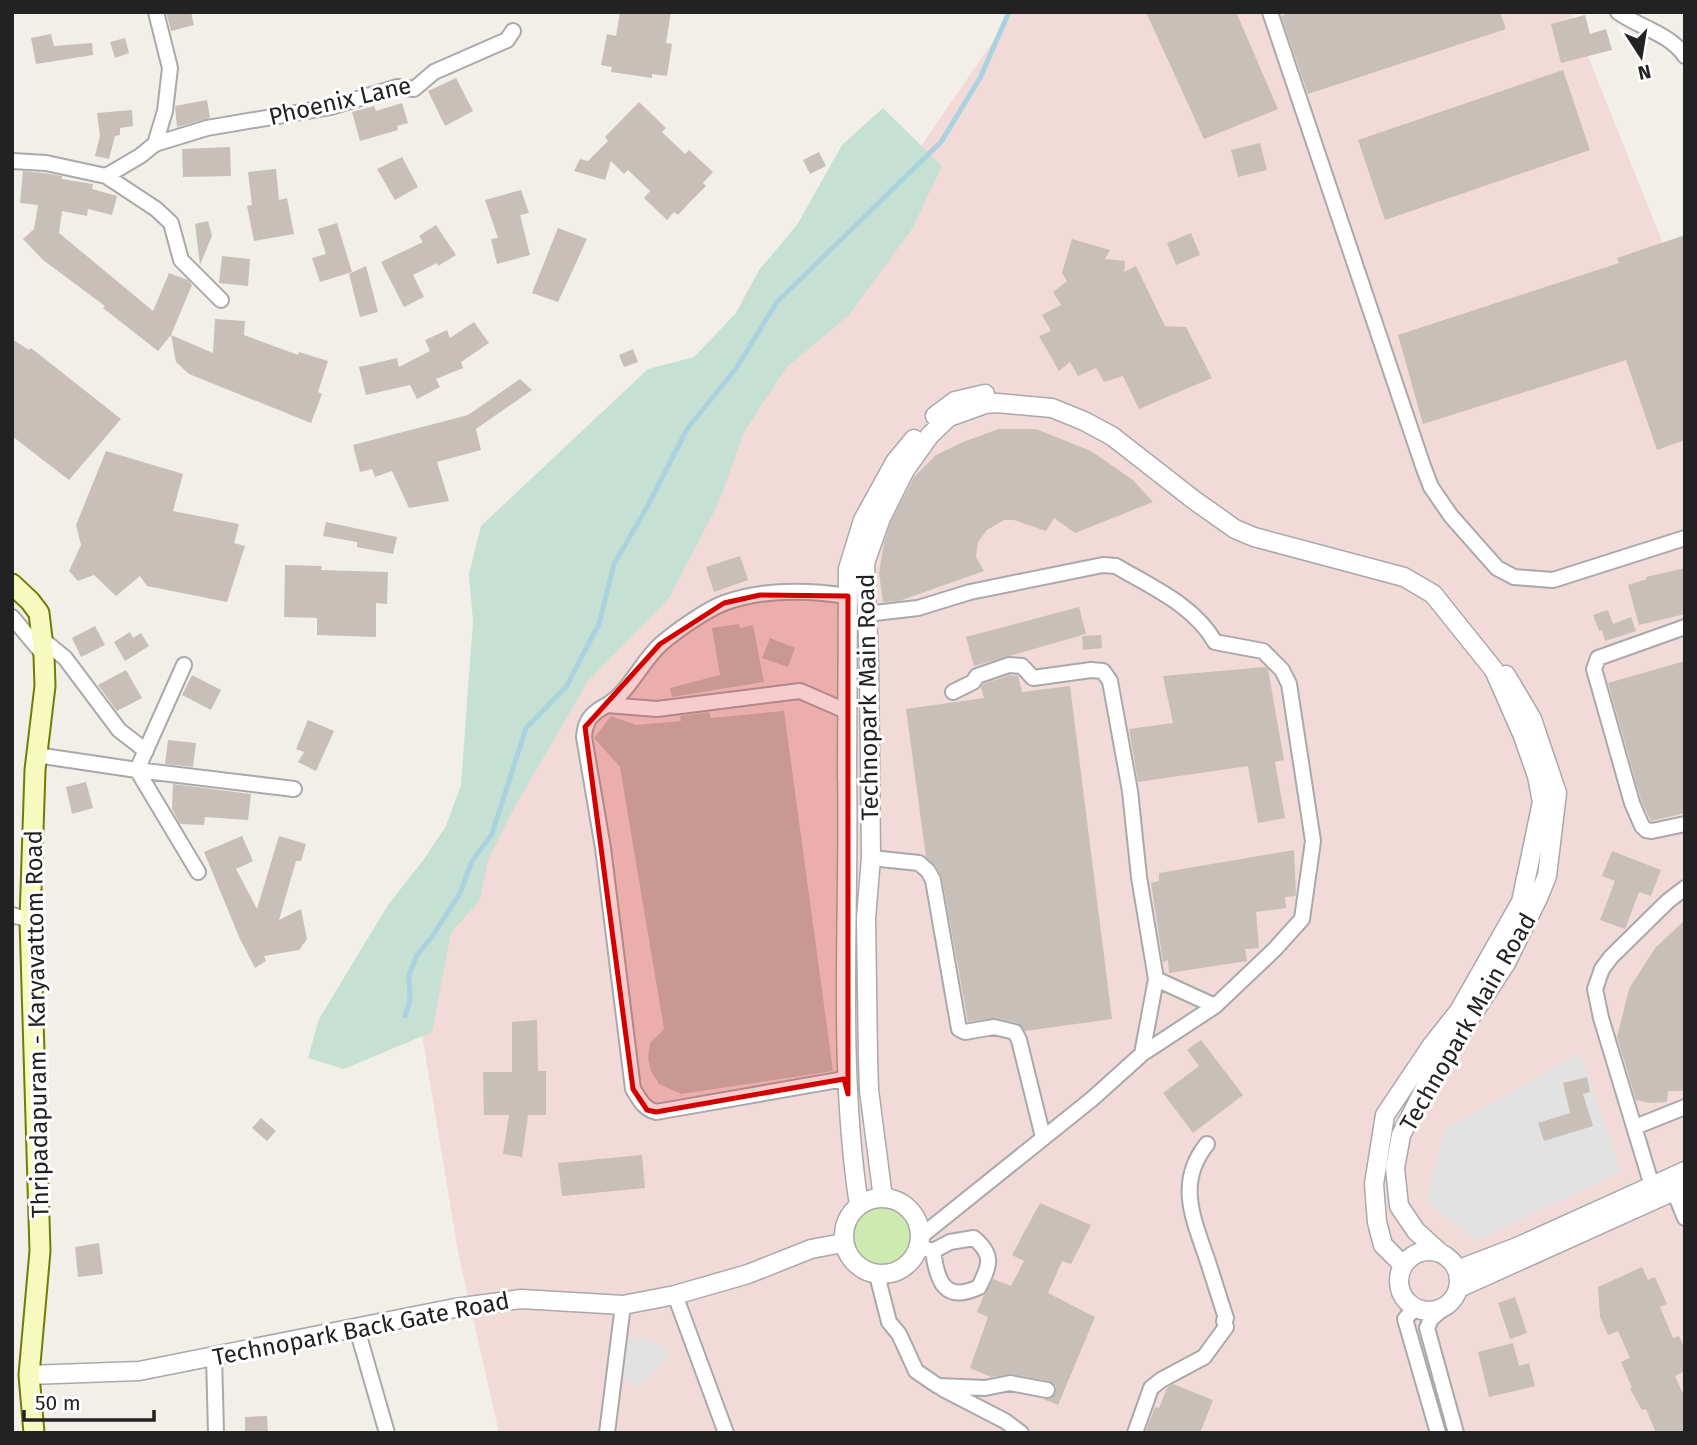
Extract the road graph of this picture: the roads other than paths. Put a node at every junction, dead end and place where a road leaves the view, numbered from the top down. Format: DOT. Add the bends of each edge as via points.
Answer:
graph roads {
  1 [pos="156,12"];
  2 [pos="1270,12"];
  3 [pos="1618,12"];
  4 [pos="513,31"];
  5 [pos="1685,56"];
  6 [pos="155,144"];
  7 [pos="12,161"];
  8 [pos="106,176"];
  9 [pos="221,300"];
  10 [pos="1685,538"];
  11 [pos="848,569"];
  12 [pos="12,584"];
  13 [pos="848,596"];
  14 [pos="866,614"];
  15 [pos="12,617"];
  16 [pos="1685,627"];
  17 [pos="44,648"];
  18 [pos="184,665"];
  19 [pos="953,692"];
  20 [pos="607,705"];
  21 [pos="846,711"];
  22 [pos="146,751"];
  23 [pos="36,755"];
  24 [pos="137,770"];
  25 [pos="847,779"];
  26 [pos="294,789"];
  27 [pos="1685,824"];
  28 [pos="871,858"];
  29 [pos="198,872"];
  30 [pos="1685,888"];
  31 [pos="21,917"];
  32 [pos="1156,979"];
  33 [pos="1215,1006"];
  34 [pos="1142,1054"];
  35 [pos="848,1094"];
  36 [pos="1685,1107"];
  37 [pos="1635,1127"];
  38 [pos="1043,1137"];
  39 [pos="1208,1144"];
  40 [pos="1685,1171"];
  41 [pos="1652,1186"];
  42 [pos="1679,1188"];
  43 [pos="883,1198"];
  44 [pos="859,1206"];
  45 [pos="1685,1218"];
  46 [pos="843,1243"];
  47 [pos="924,1245"];
  48 [pos="1439,1252"];
  49 [pos="1403,1265"];
  50 [pos="877,1275"];
  51 [pos="1458,1279"];
  52 [pos="675,1295"];
  53 [pos="622,1305"];
  54 [pos="1446,1306"];
  55 [pos="1415,1308"];
  56 [pos="357,1329"];
  57 [pos="214,1356"];
  58 [pos="29,1375"];
  59 [pos="938,1386"];
  60 [pos="1047,1390"];
  61 [pos="34,1433"];
  62 [pos="216,1433"];
  63 [pos="387,1433"];
  64 [pos="607,1433"];
  65 [pos="726,1433"];
  66 [pos="1021,1433"];
  67 [pos="1135,1433"];
  68 [pos="1438,1433"];
  69 [pos="1456,1433"];
  1 -- 6 [label="street" via="170,68"];
  2 -- 10 [label="street" via="1423,466 1451,516 1504,574 1532,580 1553,580"];
  3 -- 5 [label="street" via="1666,38"];
  4 -- 6 [label="street, Phoenix Lane" via="507,40 434,72 414,89 397,87 331,107 207,128"];
  6 -- 8 [label="street, Phoenix Lane"];
  7 -- 8 [label="street"];
  8 -- 9 [label="street" via="171,223 181,260"];
  11 -- 13 [label="street, Technopark Main Road"];
  11 -- 25 [label="street, Technopark Main Road"];
  11 -- 48 [label="street, Technopark Main Road" via="863,520 895,462 927,423 955,401 1011,392 1086,410 1121,429 1237,520 1290,540 1411,568 1461,609 1532,719 1557,793 1547,876 1538,898 1506,962 1426,1087 1401,1135 1395,1168 1399,1206 1416,1231"];
  12 -- 17 [label="main road, Thripadapuram - Karyavattom Road" via="39,613"];
  13 -- 20 [label="street" via="811,592 724,603 660,645"];
  13 -- 21 [label="street, Technopark Main Road"];
  14 -- 28 [label="street, Technopark Main Road"];
  14 -- 33 [label="street" via="918,608 970,593 1116,566 1189,610 1215,642 1263,651 1282,670 1294,711 1313,841 1302,919"];
  14 -- 49 [label="street, Technopark Main Road" via="865,563 905,470 949,417 997,403 1052,408 1084,421 1138,454 1235,528 1277,544 1404,577 1433,594 1451,615 1494,670 1523,736 1542,802 1521,902 1459,1012 1385,1115 1374,1184 1377,1222 1383,1245"];
  15 -- 17 [label="street"];
  16 -- 27 [label="street" via="1598,658 1594,669 1642,826 1653,831"];
  17 -- 22 [label="street" via="65,658 119,730"];
  17 -- 23 [label="main road, Thripadapuram - Karyavattom Road" via="45,686"];
  18 -- 22 [label="street"];
  19 -- 32 [label="street" via="977,676 1009,666 1022,666 1033,678 1102,671 1110,681"];
  20 -- 21 [label="street" via="657,709 800,691"];
  20 -- 35 [label="street" via="589,718 584,737 634,1089 640,1100 647,1110 656,1112 844,1079"];
  21 -- 25 [label="street, Technopark Main Road"];
  22 -- 24 [label="street"];
  23 -- 24 [label="street"];
  23 -- 31 [label="main road, Thripadapuram - Karyavattom Road"];
  24 -- 26 [label="street"];
  24 -- 29 [label="street"];
  25 -- 35 [label="street, Technopark Main Road"];
  28 -- 38 [label="street" via="919,863 928,871 959,1028 965,1032 994,1027 1015,1032"];
  28 -- 43 [label="street, Technopark Main Road" via="866,918 869,1090"];
  30 -- 37 [label="street" via="1611,957 1595,989"];
  31 -- 58 [label="main road, Thripadapuram - Karyavattom Road" via="40,1251"];
  32 -- 33 [label="street"];
  32 -- 34 [label="street"];
  33 -- 34 [label="street"];
  34 -- 38 [label="street"];
  35 -- 44 [label="street, Technopark Main Road"];
  36 -- 37 [label="street"];
  37 -- 41 [label="street"];
  38 -- 47 [label="street"];
  39 -- 67 [label="street" via="1194,1164 1189,1185 1191,1211 1226,1327 1203,1357 1151,1388"];
  40 -- 41 [label="street"];
  41 -- 51 [label="street"];
  42 -- 45 [label="street"];
  42 -- 51 [label="street"];
  43 -- 44 [label="street"];
  43 -- 47 [label="street" via="905,1206 916,1218"];
  44 -- 46 [label="street" via="845,1224"];
  46 -- 50 [label="street" via="859,1268"];
  46 -- 52 [label="street, Technopark Back Gate Road" via="811,1249"];
  47 -- 50 [label="street" via="903,1268"];
  48 -- 49 [label="street" via="1423,1251"];
  48 -- 51 [label="street"];
  49 -- 55 [label="street" via="1399,1284"];
  50 -- 59 [label="street" via="889,1322 916,1371"];
  51 -- 54 [label="street"];
  52 -- 53 [label="street, Technopark Back Gate Road"];
  52 -- 65 [label="street"];
  53 -- 56 [label="street, Technopark Back Gate Road" via="522,1299"];
  53 -- 64 [label="street"];
  54 -- 55 [label="street" via="1430,1311"];
  54 -- 69 [label="street" via="1427,1328"];
  55 -- 68 [label="street" via="1405,1318"];
  56 -- 57 [label="street, Technopark Back Gate Road"];
  56 -- 63 [label="street"];
  57 -- 58 [label="street, Technopark Back Gate Road" via="139,1371"];
  57 -- 62 [label="street"];
  58 -- 61 [label="main road, Thripadapuram - Karyavattom Road"];
  59 -- 60 [label="street" via="985,1388 1010,1383"];
  59 -- 66 [label="street"];
}
